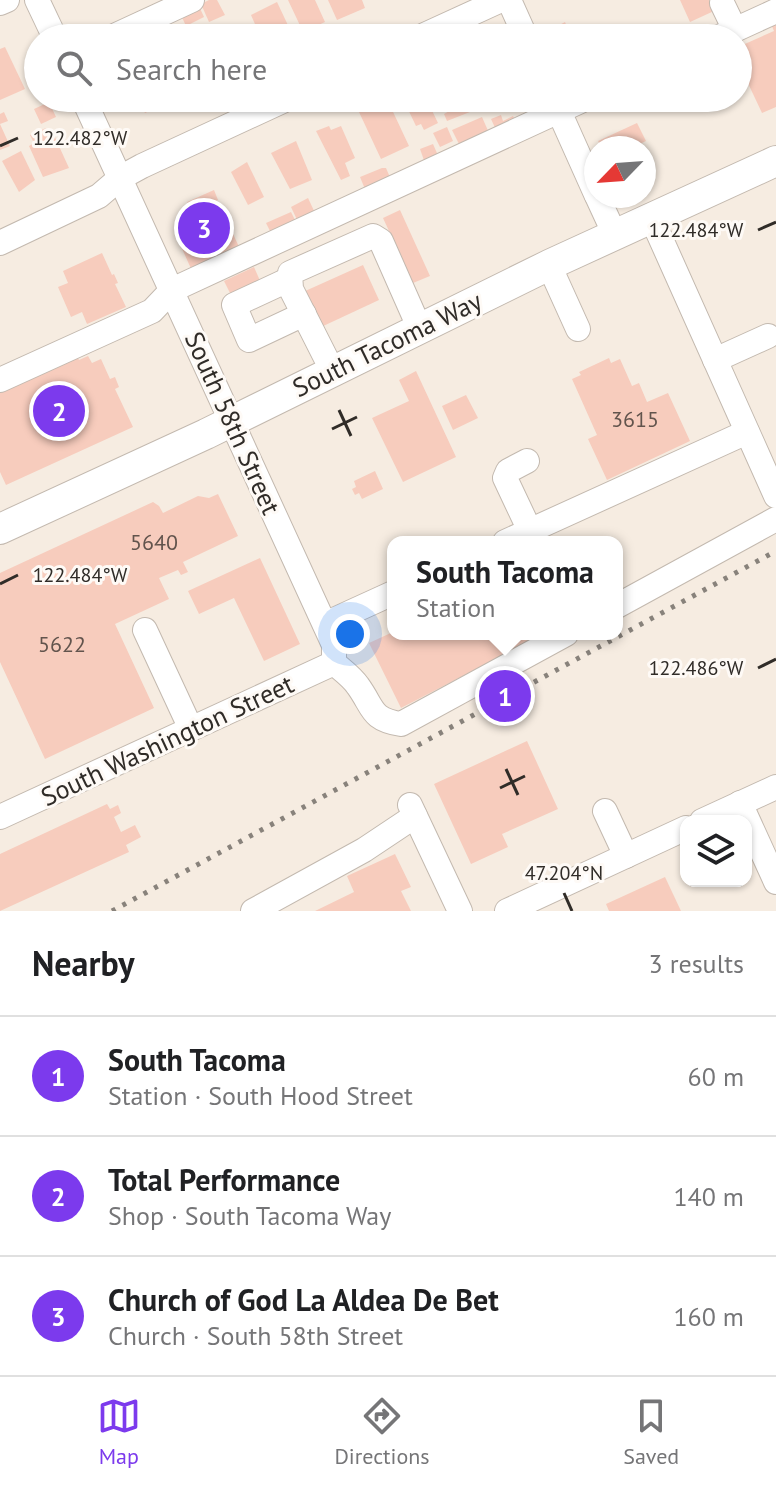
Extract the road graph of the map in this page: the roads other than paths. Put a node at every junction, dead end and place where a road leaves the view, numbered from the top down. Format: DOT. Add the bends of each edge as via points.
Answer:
graph roads {
  1 [pos="7,0"];
  2 [pos="37,0"];
  3 [pos="192,0"];
  4 [pos="501,0"];
  5 [pos="509,0"];
  6 [pos="0,3"];
  7 [pos="722,3"];
  8 [pos="776,11"];
  9 [pos="48,24"];
  10 [pos="140,24"];
  11 [pos="449,24"];
  12 [pos="520,24"];
  13 [pos="725,24"];
  14 [pos="748,24"];
  15 [pos="89,112"];
  16 [pos="259,112"];
  17 [pos="541,112"];
  18 [pos="559,112"];
  19 [pos="776,161"];
  20 [pos="584,168"];
  21 [pos="120,178"];
  22 [pos="602,208"];
  23 [pos="652,219"];
  24 [pos="615,235"];
  25 [pos="0,243"];
  26 [pos="549,265"];
  27 [pos="290,279"];
  28 [pos="172,290"];
  29 [pos="304,314"];
  30 [pos="419,327"];
  31 [pos="578,329"];
  32 [pos="768,336"];
  33 [pos="715,360"];
  34 [pos="332,370"];
  35 [pos="0,380"];
  36 [pos="231,421"];
  37 [pos="747,432"];
  38 [pos="527,461"];
  39 [pos="775,493"];
  40 [pos="776,519"];
  41 [pos="0,529"];
  42 [pos="530,531"];
  43 [pos="519,536"];
  44 [pos="387,596"];
  45 [pos="623,603"];
  46 [pos="325,624"];
  47 [pos="145,630"];
  48 [pos="555,640"];
  49 [pos="334,663"];
  50 [pos="191,729"];
  51 [pos="776,787"];
  52 [pos="740,803"];
  53 [pos="605,811"];
  54 [pos="715,815"];
  55 [pos="0,817"];
  56 [pos="680,831"];
  57 [pos="626,856"];
  58 [pos="776,882"];
  59 [pos="253,911"];
  60 [pos="460,911"];
  61 [pos="507,911"];
  1 -- 6 [label="street"];
  2 -- 9 [label="street"];
  3 -- 10 [label="street"];
  4 -- 11 [label="street"];
  5 -- 12 [label="street"];
  7 -- 13 [label="street"];
  8 -- 14 [label="street"];
  15 -- 21 [label="street, South 58th Street"];
  16 -- 21 [label="street"];
  17 -- 28 [label="street"];
  18 -- 20 [label="street"];
  19 -- 23 [label="main road, South Tacoma Way"];
  21 -- 25 [label="street" via="99,196"];
  21 -- 28 [label="street, South 58th Street"];
  22 -- 24 [label="street"];
  23 -- 24 [label="main road, South Tacoma Way"];
  23 -- 33 [label="street"];
  24 -- 26 [label="main road, South Tacoma Way"];
  26 -- 30 [label="main road, South Tacoma Way"];
  26 -- 31 [label="street"];
  27 -- 29 [label="street"];
  27 -- 29 [label="street" via="234,305 249,340"];
  27 -- 30 [label="street" via="290,273 373,236 381,241"];
  28 -- 35 [label="street" via="152,311"];
  28 -- 36 [label="street, South 58th Street"];
  29 -- 34 [label="street"];
  30 -- 34 [label="main road, South Tacoma Way"];
  32 -- 33 [label="street"];
  33 -- 37 [label="street"];
  34 -- 36 [label="main road, South Tacoma Way"];
  36 -- 41 [label="main road, South Tacoma Way"];
  36 -- 46 [label="street, South 58th Street"];
  37 -- 39 [label="street"];
  37 -- 42 [label="street"];
  38 -- 42 [label="street" via="505,478"];
  40 -- 45 [label="street"];
  42 -- 43 [label="street"];
  44 -- 46 [label="street"];
  46 -- 49 [label="street, South 58th Street" via="334,645"];
  47 -- 50 [label="street"];
  48 -- 49 [label="street" via="401,724 371,712 357,684"];
  49 -- 50 [label="street, South Washington Street"];
  50 -- 55 [label="street, South Washington Street"];
  51 -- 52 [label="street"];
  52 -- 54 [label="street"];
  52 -- 58 [label="street"];
  53 -- 57 [label="street"];
  56 -- 57 [label="street"];
  57 -- 61 [label="street"];
  59 -- 60 [label="street" via="364,850 412,810"];
}
